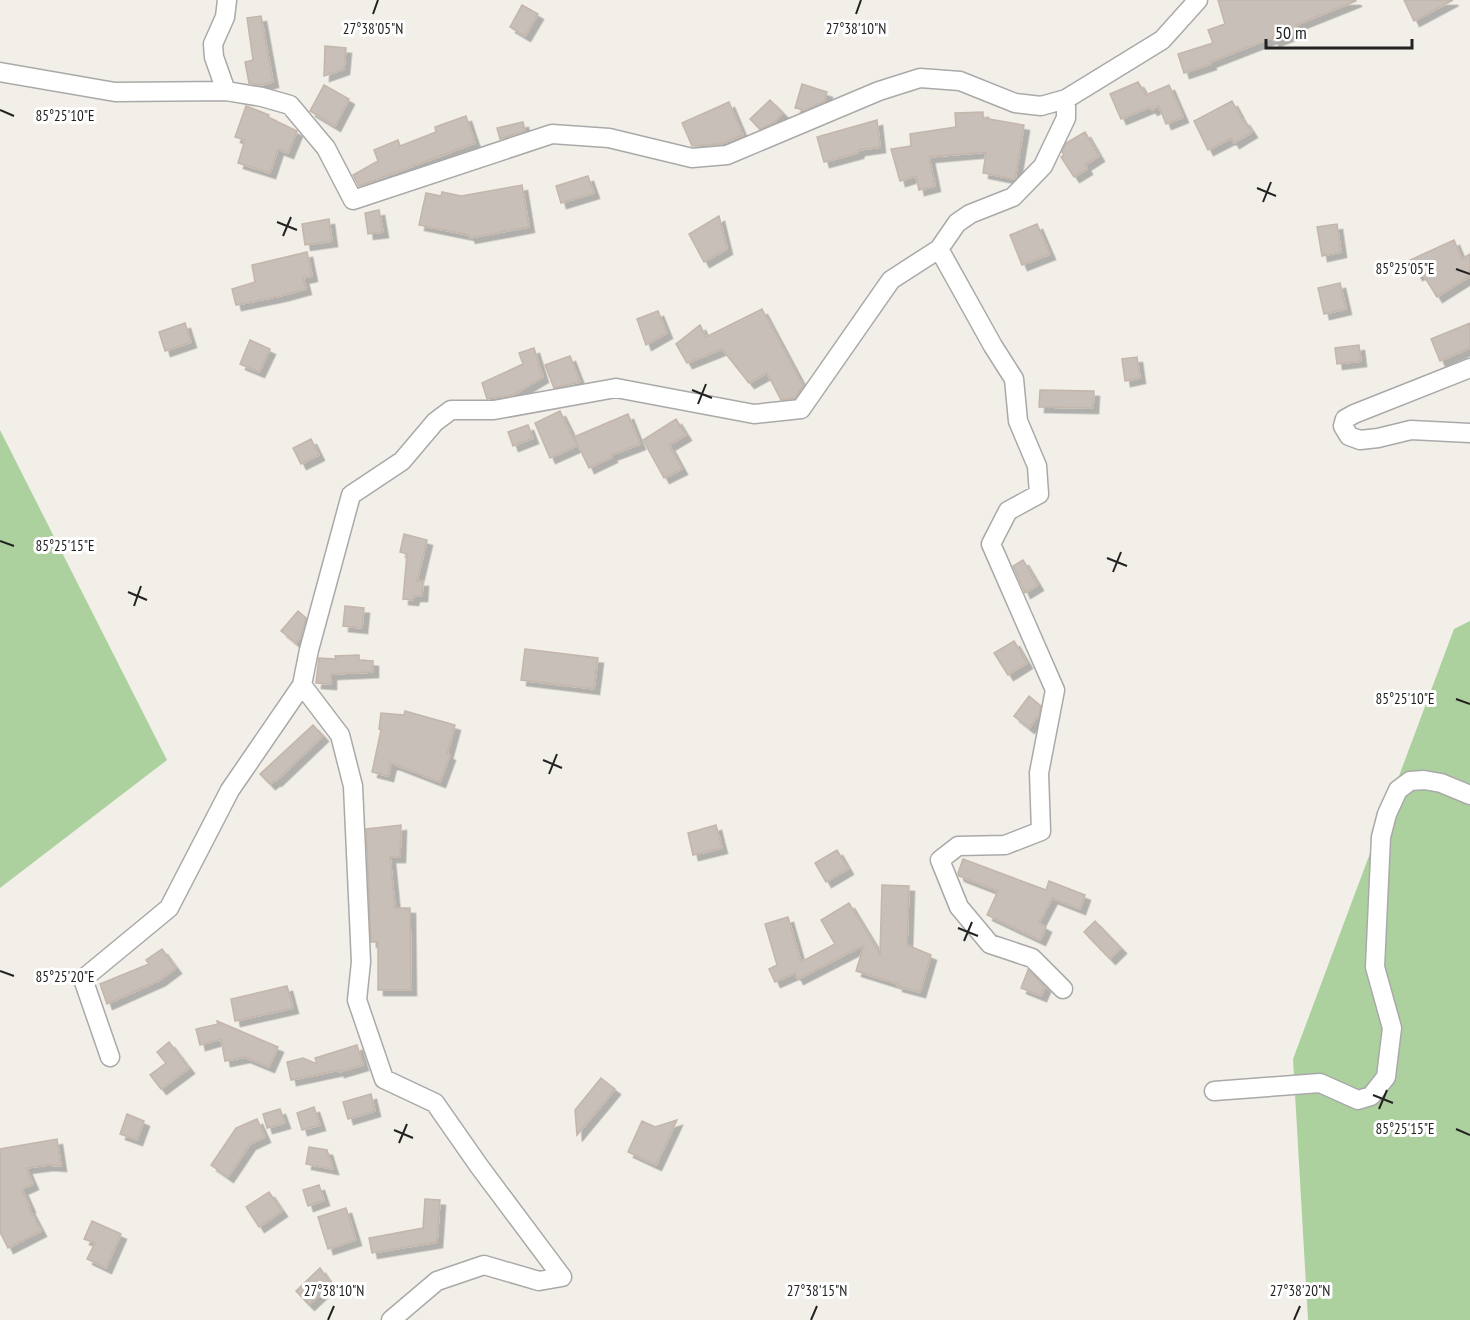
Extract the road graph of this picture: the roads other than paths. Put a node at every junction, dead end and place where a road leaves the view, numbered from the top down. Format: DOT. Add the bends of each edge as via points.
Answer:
graph roads {
  1 [pos="227,0"];
  2 [pos="1198,0"];
  3 [pos="0,72"];
  4 [pos="226,91"];
  5 [pos="1066,99"];
  6 [pos="939,249"];
  7 [pos="1470,368"];
  8 [pos="1470,433"];
  9 [pos="302,685"];
  10 [pos="1470,795"];
  11 [pos="1063,989"];
  12 [pos="110,1057"];
  13 [pos="1214,1091"];
  14 [pos="391,1320"];
  1 -- 4 [label="street" via="225,17 213,44"];
  2 -- 5 [label="street" via="1162,40"];
  3 -- 4 [label="street" via="115,92"];
  4 -- 5 [label="street" via="290,105 326,148 353,200 552,134 609,138 692,158 727,155 879,91 920,78 960,81 1015,103 1041,106"];
  5 -- 6 [label="street" via="1066,118 1043,166 1013,197 957,223"];
  6 -- 9 [label="street" via="891,280 801,409 754,414 616,388 494,410 451,410 435,422 402,461 351,495"];
  6 -- 11 [label="street" via="1014,379 1018,421 1037,466 1040,494 1008,511 991,544 1055,690 1039,772 1041,831 1005,845 958,846 940,860 959,907 990,944 1032,958"];
  7 -- 8 [label="street" via="1354,414 1345,419 1343,426 1350,436 1360,440 1411,430"];
  9 -- 12 [label="street" via="231,790 169,908 83,979"];
  9 -- 14 [label="street" via="340,735 353,786 361,962 357,1000 384,1079 435,1103 562,1277 539,1281 484,1265 437,1281"];
  10 -- 13 [label="street" via="1441,783 1410,781 1398,790 1387,814 1381,837 1375,967 1392,1028 1386,1077 1371,1096 1358,1100 1320,1083"];
}
